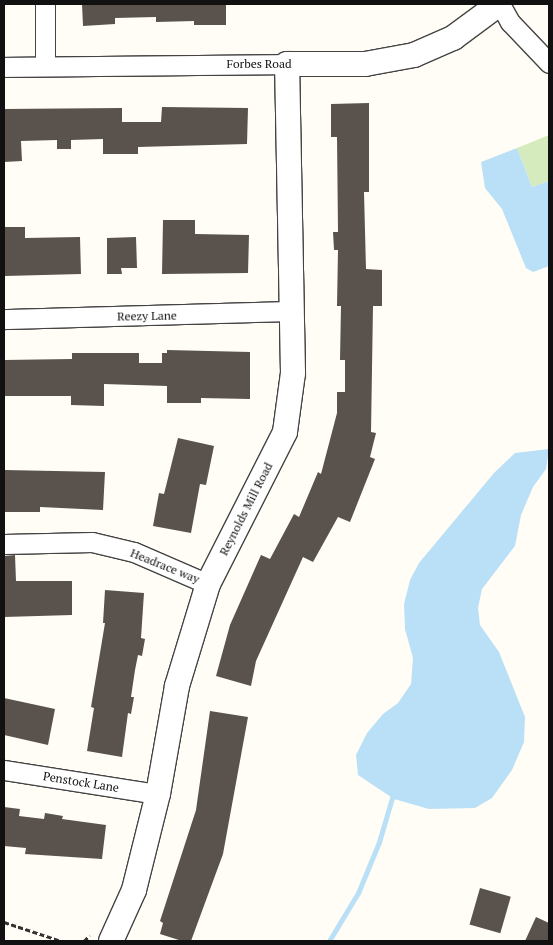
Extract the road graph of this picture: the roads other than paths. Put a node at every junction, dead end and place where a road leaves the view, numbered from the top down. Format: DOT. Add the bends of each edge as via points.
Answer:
graph roads {
  1 [pos="44,4"];
  2 [pos="500,4"];
  3 [pos="549,63"];
  4 [pos="287,64"];
  5 [pos="45,66"];
  6 [pos="4,67"];
  7 [pos="290,311"];
  8 [pos="4,319"];
  9 [pos="4,544"];
  10 [pos="208,584"];
  11 [pos="4,770"];
  12 [pos="158,794"];
  13 [pos="100,938"];
  1 -- 5 [label="street"];
  2 -- 3 [label="street" via="510,22"];
  2 -- 4 [label="street, Forbes Road" via="453,38 414,55 365,64"];
  4 -- 5 [label="street, Forbes Road"];
  4 -- 7 [label="street, Reynolds Mill Road"];
  5 -- 6 [label="street, Forbes Road"];
  7 -- 8 [label="street, Reezy Lane"];
  7 -- 10 [label="street, Reynolds Mill Road" via="293,373 285,432"];
  9 -- 10 [label="street, Headrace way" via="92,542 134,552"];
  10 -- 12 [label="street, Reynolds Mill Road" via="177,686"];
  11 -- 12 [label="street, Penstock Lane"];
  12 -- 13 [label="street, Reynolds Mill Road" via="134,890"];
}
